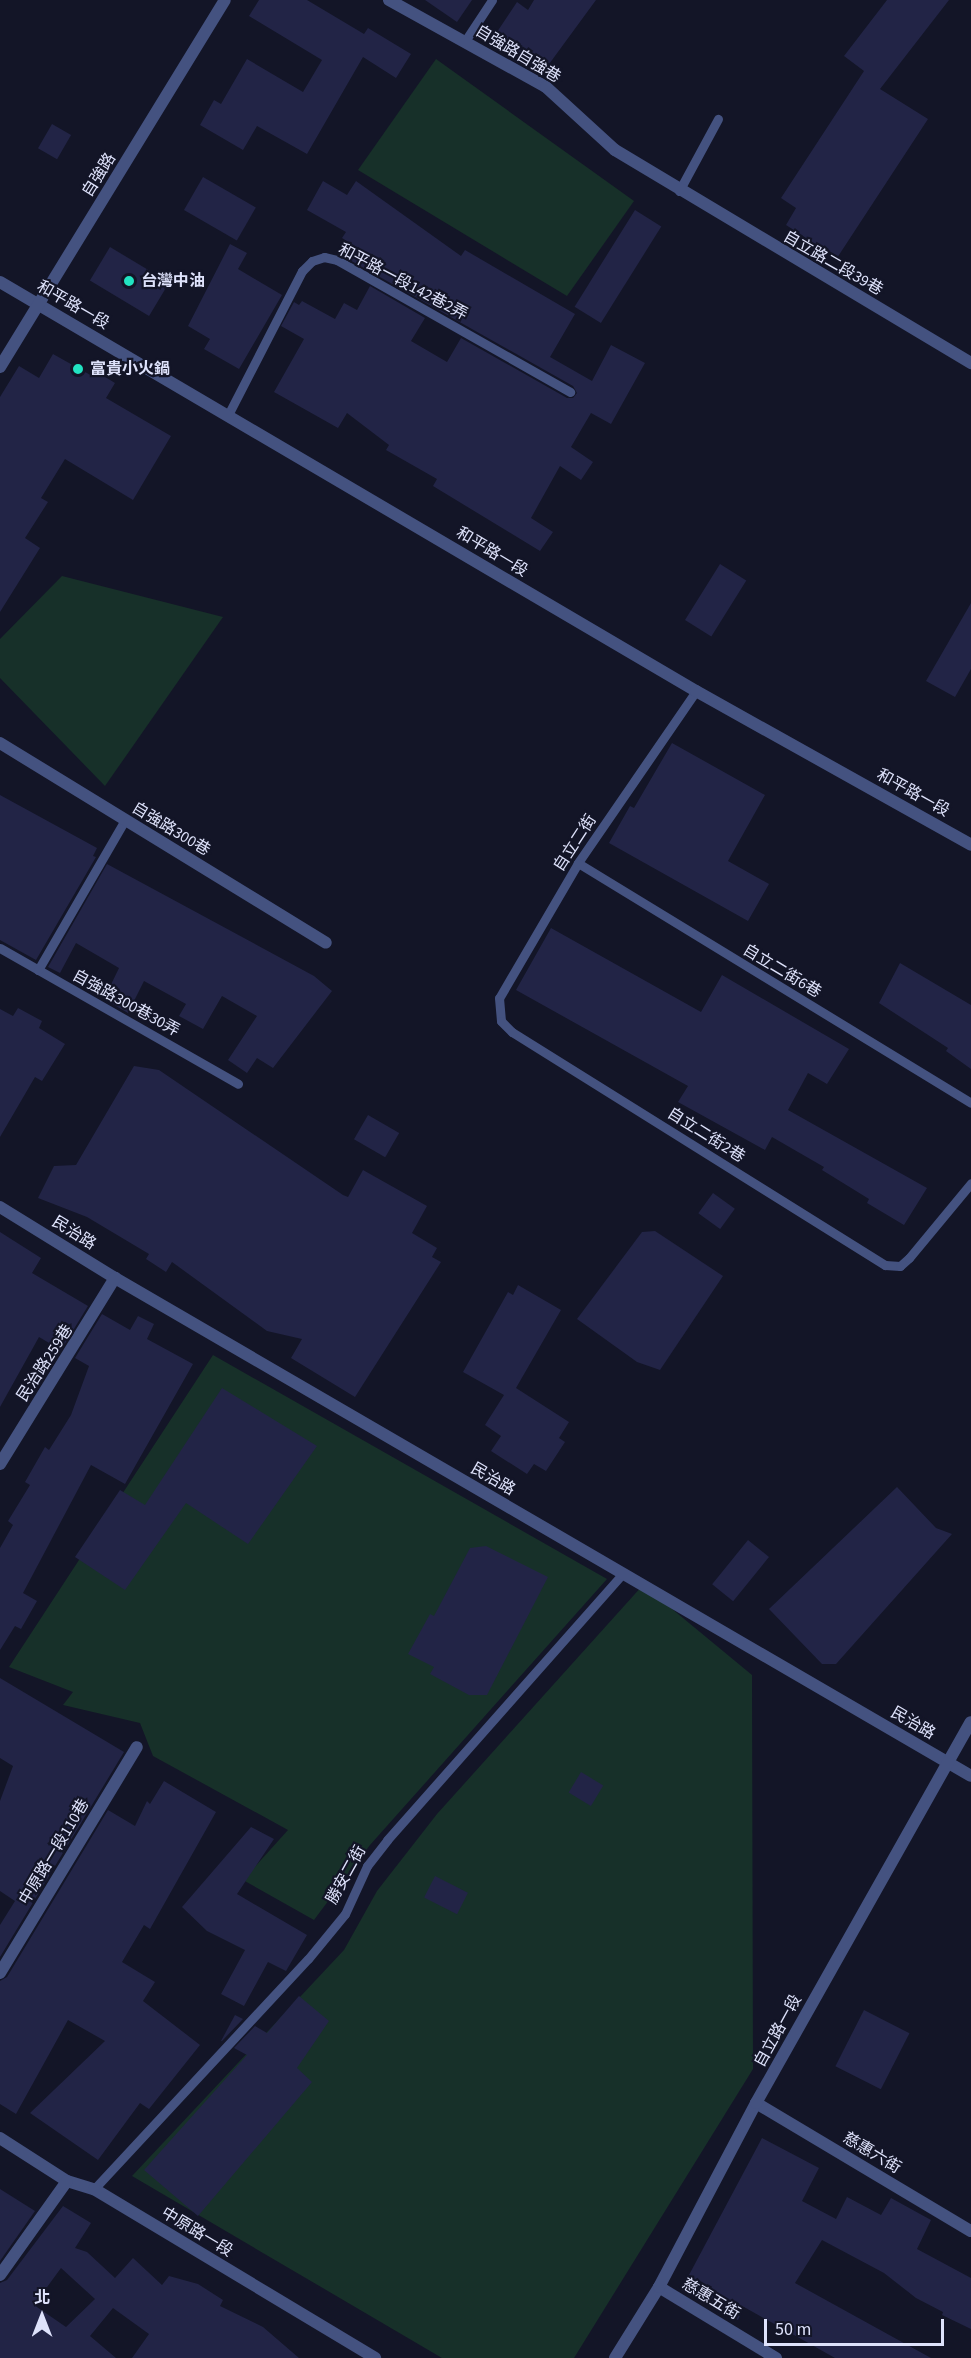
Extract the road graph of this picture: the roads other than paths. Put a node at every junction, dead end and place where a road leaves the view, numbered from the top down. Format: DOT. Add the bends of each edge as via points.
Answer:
graph roads {
  1 [pos="225,0"];
  2 [pos="388,0"];
  3 [pos="492,0"];
  4 [pos="465,41"];
  5 [pos="718,119"];
  6 [pos="679,191"];
  7 [pos="0,282"];
  8 [pos="39,304"];
  9 [pos="971,363"];
  10 [pos="0,367"];
  11 [pos="570,392"];
  12 [pos="228,415"];
  13 [pos="696,691"];
  14 [pos="0,743"];
  15 [pos="125,820"];
  16 [pos="971,845"];
  17 [pos="578,863"];
  18 [pos="326,943"];
  19 [pos="0,948"];
  20 [pos="38,970"];
  21 [pos="501,1021"];
  22 [pos="238,1084"];
  23 [pos="971,1103"];
  24 [pos="971,1183"];
  25 [pos="0,1207"];
  26 [pos="115,1278"];
  27 [pos="0,1464"];
  28 [pos="623,1573"];
  29 [pos="971,1722"];
  30 [pos="137,1747"];
  31 [pos="948,1762"];
  32 [pos="971,1776"];
  33 [pos="0,1973"];
  34 [pos="756,2103"];
  35 [pos="0,2138"];
  36 [pos="67,2181"];
  37 [pos="94,2189"];
  38 [pos="971,2231"];
  39 [pos="0,2275"];
  40 [pos="659,2287"];
  41 [pos="375,2358"];
  42 [pos="615,2358"];
  43 [pos="776,2358"];
  1 -- 8 [label="street, 自強路"];
  2 -- 4 [label="street, 自強路自強巷"];
  3 -- 4 [label="lane"];
  4 -- 6 [label="street, 自強路自強巷" via="546,87 593,133"];
  5 -- 6 [label="lane"];
  6 -- 9 [label="street, 自立路二段39巷"];
  7 -- 8 [label="street, 和平路一段"];
  8 -- 10 [label="street, 自強路"];
  8 -- 12 [label="street, 和平路一段"];
  11 -- 12 [label="lane, 和平路一段142巷2弄" via="337,260 324,257 312,261 302,271"];
  12 -- 13 [label="street, 和平路一段"];
  13 -- 16 [label="street, 和平路一段"];
  13 -- 17 [label="lane, 自立二街"];
  14 -- 15 [label="street, 自強路300巷"];
  15 -- 18 [label="street, 自強路300巷"];
  15 -- 20 [label="lane"];
  17 -- 21 [label="lane, 自立二街" via="499,998"];
  17 -- 23 [label="lane, 自立二街6巷"];
  19 -- 20 [label="lane, 自強路300巷30弄"];
  20 -- 22 [label="lane, 自強路300巷30弄"];
  21 -- 24 [label="lane, 自立二街2巷" via="512,1032 885,1265 900,1266"];
  25 -- 26 [label="street, 民治路"];
  26 -- 27 [label="street, 民治路259巷"];
  26 -- 28 [label="street, 民治路"];
  28 -- 31 [label="street, 民治路"];
  28 -- 37 [label="lane, 勝安二街" via="387,1840 367,1866 345,1914 308,1959"];
  29 -- 31 [label="street, 自立路一段"];
  30 -- 33 [label="street, 中原路一段110巷"];
  31 -- 32 [label="street, 民治路"];
  31 -- 34 [label="street, 自立路一段"];
  34 -- 38 [label="street, 慈惠六街"];
  34 -- 40 [label="street, 自立路一段"];
  35 -- 36 [label="street, 中原路一段"];
  36 -- 37 [label="street, 中原路一段"];
  36 -- 39 [label="street"];
  37 -- 41 [label="street, 中原路一段"];
  40 -- 42 [label="street, 自立路一段"];
  40 -- 43 [label="street, 慈惠五街"];
}
